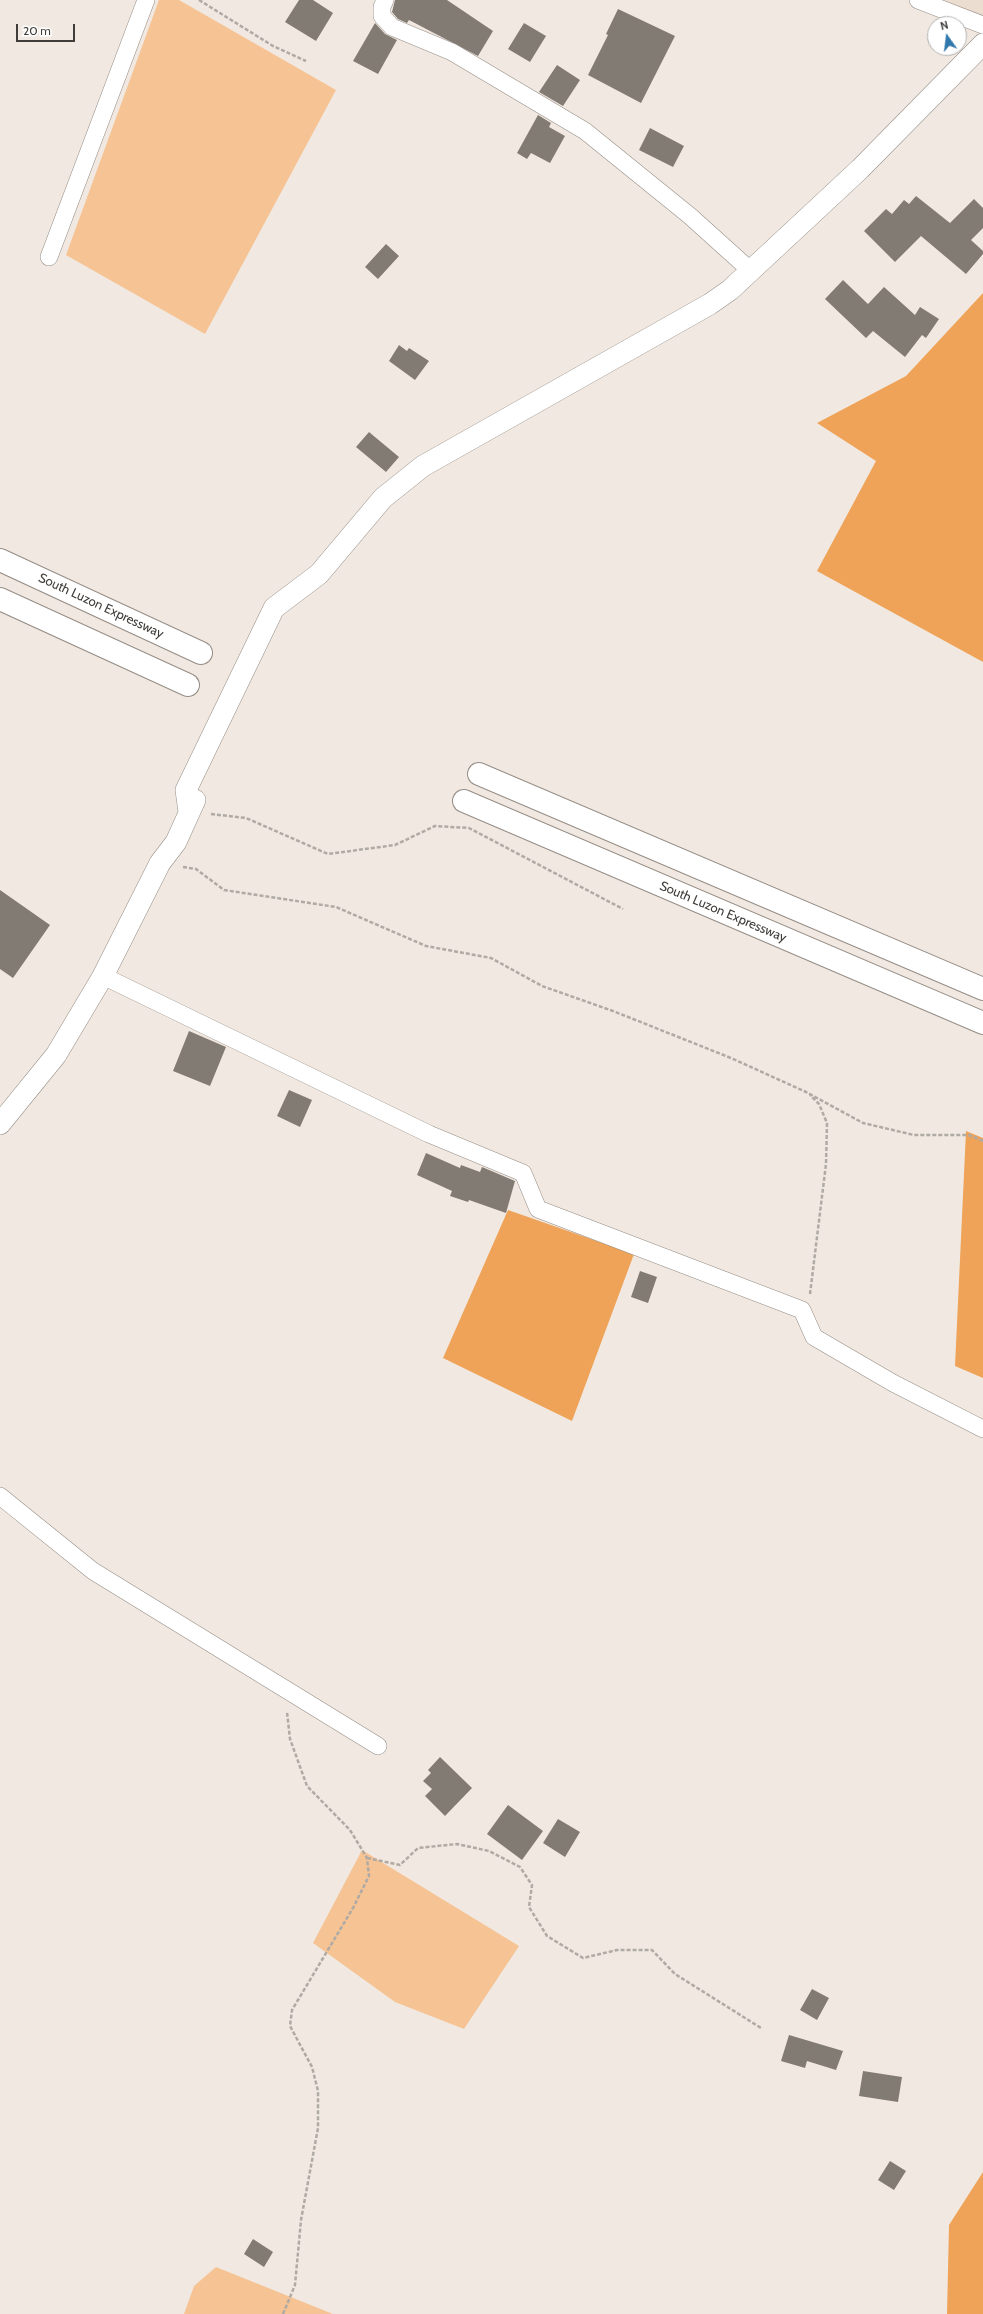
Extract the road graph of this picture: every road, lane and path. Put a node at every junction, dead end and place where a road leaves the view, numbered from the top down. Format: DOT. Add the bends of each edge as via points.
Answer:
graph roads {
  1 [pos="146,0"];
  2 [pos="199,0"];
  3 [pos="385,0"];
  4 [pos="918,0"];
  5 [pos="983,25"];
  6 [pos="983,44"];
  7 [pos="306,61"];
  8 [pos="49,257"];
  9 [pos="751,271"];
  10 [pos="0,560"];
  11 [pos="0,599"];
  12 [pos="201,653"];
  13 [pos="188,685"];
  14 [pos="214,764"];
  15 [pos="479,774"];
  16 [pos="464,801"];
  17 [pos="189,812"];
  18 [pos="160,863"];
  19 [pos="623,909"];
  20 [pos="103,976"];
  21 [pos="983,989"];
  22 [pos="983,1023"];
  23 [pos="806,1092"];
  24 [pos="0,1124"];
  25 [pos="983,1141"];
  26 [pos="806,1319"];
  27 [pos="983,1429"];
  28 [pos="0,1496"];
  29 [pos="285,1687"];
  30 [pos="378,1746"];
  31 [pos="366,1858"];
  32 [pos="761,2028"];
  33 [pos="284,2314"];
  1 -- 8 [label="street"];
  2 -- 7 [label="path" via="273,46"];
  3 -- 9 [label="street" via="382,16 392,27 452,52 585,131 690,216"];
  4 -- 5 [label="street"];
  6 -- 9 [label="street" via="860,169"];
  9 -- 17 [label="street" via="710,304 423,466 382,498 319,574 274,608 186,790"];
  10 -- 12 [label="highway, South Luzon Expressway"];
  11 -- 13 [label="highway"];
  14 -- 17 [label="street"];
  15 -- 21 [label="highway"];
  16 -- 22 [label="highway, South Luzon Expressway"];
  17 -- 18 [label="street" via="176,842"];
  17 -- 19 [label="path" via="246,818 328,854 395,845 435,826 469,828"];
  18 -- 20 [label="street"];
  18 -- 23 [label="path" via="196,870 224,890 336,906 426,946 491,958 542,986 731,1058"];
  20 -- 24 [label="street" via="56,1055"];
  20 -- 26 [label="street" via="429,1134 523,1173 538,1209 802,1310"];
  23 -- 25 [label="path" via="863,1123 914,1135 969,1135"];
  23 -- 26 [label="path" via="819,1104 827,1123 826,1164 810,1298 811,1310"];
  26 -- 27 [label="street" via="814,1337 893,1383"];
  28 -- 29 [label="street" via="93,1571"];
  29 -- 30 [label="street"];
  29 -- 31 [label="path" via="290,1740 307,1786 350,1830"];
  31 -- 32 [label="path" via="400,1865 418,1848 456,1844 489,1851 520,1866 532,1885 529,1907 548,1936 583,1958 617,1950 652,1950 675,1974"];
  31 -- 33 [label="path" via="369,1876 365,1885 292,2010 290,2026 312,2068 318,2091 318,2128 301,2220 296,2285"];
}
